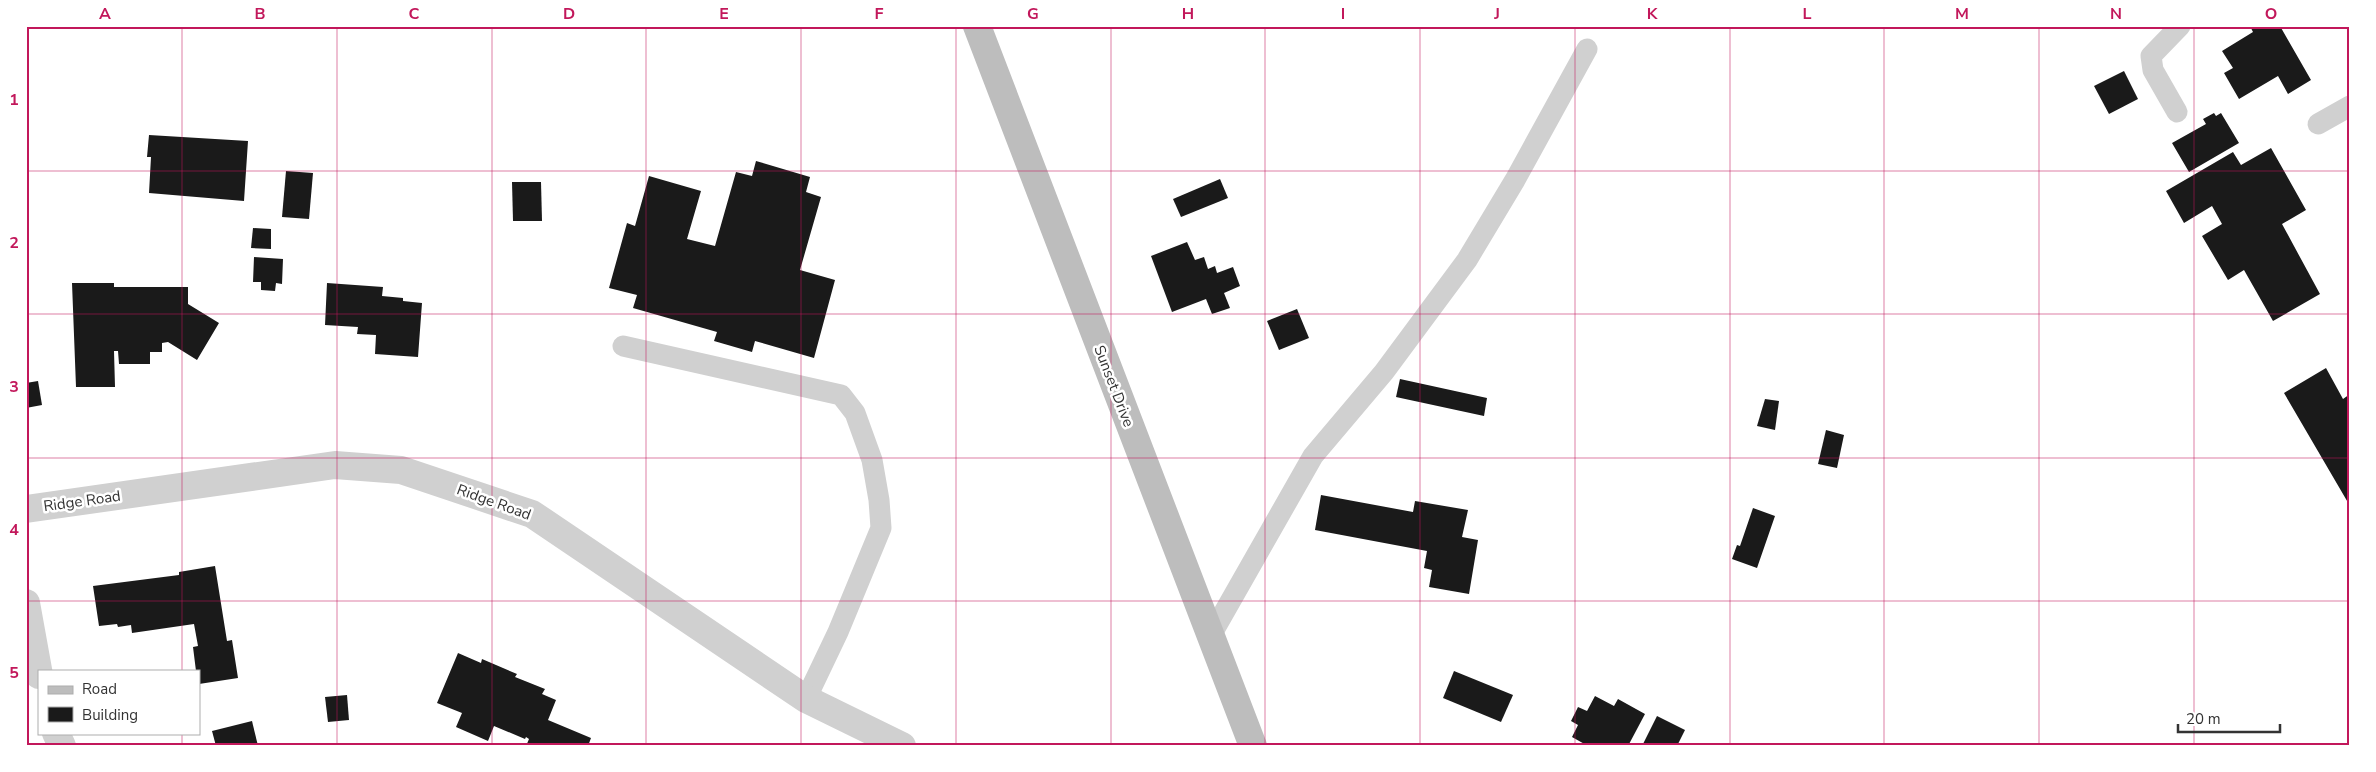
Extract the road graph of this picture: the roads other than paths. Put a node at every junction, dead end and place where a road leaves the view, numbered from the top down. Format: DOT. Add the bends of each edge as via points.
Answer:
graph roads {
  1 [pos="977,26"];
  2 [pos="2180,26"];
  3 [pos="1587,49"];
  4 [pos="2350,106"];
  5 [pos="2176,112"];
  6 [pos="2318,124"];
  7 [pos="623,346"];
  8 [pos="26,509"];
  9 [pos="26,603"];
  10 [pos="1210,637"];
  11 [pos="38,670"];
  12 [pos="806,699"];
  13 [pos="56,734"];
  14 [pos="62,746"];
  15 [pos="902,746"];
  16 [pos="1253,746"];
  1 -- 10 [label="main road, Sunset Drive"];
  2 -- 5 [label="lane" via="2152,56 2152,70"];
  3 -- 10 [label="lane" via="1467,260 1384,372 1313,456"];
  4 -- 6 [label="lane"];
  7 -- 12 [label="lane" via="841,395 855,413 872,460 881,528"];
  8 -- 12 [label="street, Ridge Road" via="335,465 401,470 532,514"];
  9 -- 11 [label="street"];
  10 -- 16 [label="main road, Sunset Drive"];
  12 -- 15 [label="street, Ridge Road"];
  13 -- 14 [label="street"];
}
